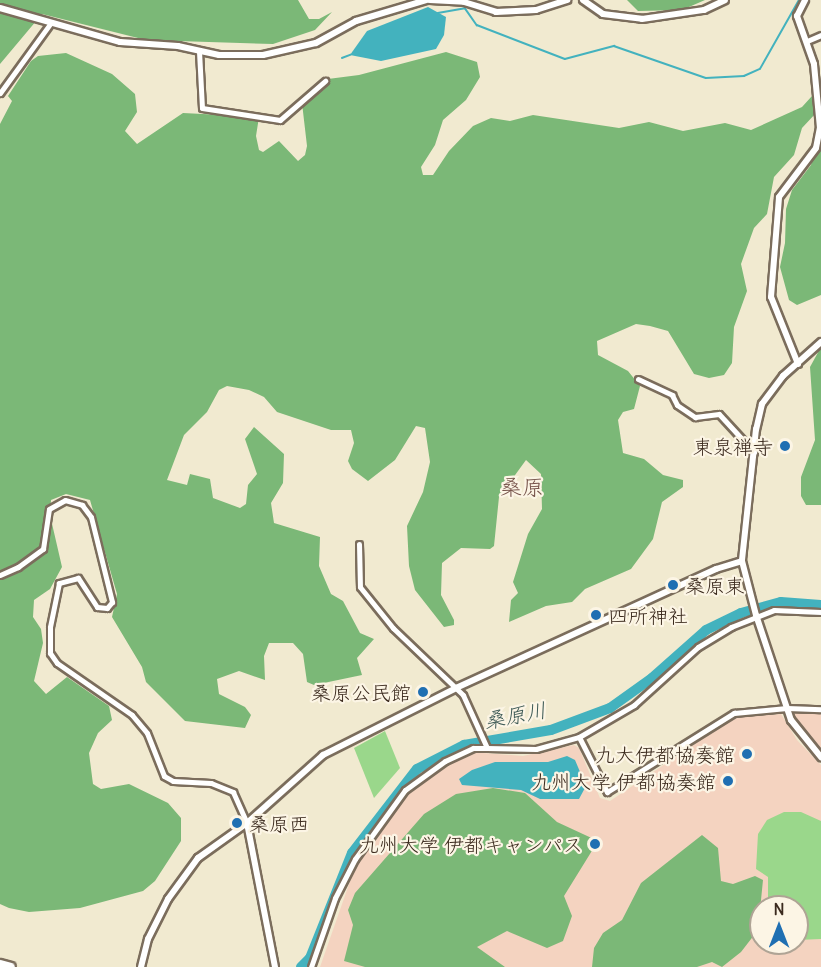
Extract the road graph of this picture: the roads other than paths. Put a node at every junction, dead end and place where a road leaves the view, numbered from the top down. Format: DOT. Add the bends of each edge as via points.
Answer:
graph roads {
  1 [pos="428,0"];
  2 [pos="567,0"];
  3 [pos="583,0"];
  4 [pos="725,0"];
  5 [pos="805,0"];
  6 [pos="0,8"];
  7 [pos="50,24"];
  8 [pos="821,35"];
  9 [pos="807,41"];
  10 [pos="199,51"];
  11 [pos="325,81"];
  12 [pos="0,93"];
  13 [pos="821,342"];
  14 [pos="798,364"];
  15 [pos="638,379"];
  16 [pos="754,452"];
  17 [pos="359,544"];
  18 [pos="742,561"];
  19 [pos="0,574"];
  20 [pos="821,612"];
  21 [pos="756,615"];
  22 [pos="456,688"];
  23 [pos="787,708"];
  24 [pos="821,709"];
  25 [pos="579,737"];
  26 [pos="487,746"];
  27 [pos="821,756"];
  28 [pos="247,823"];
  29 [pos="0,964"];
  30 [pos="11,967"];
  31 [pos="141,967"];
  32 [pos="275,967"];
  33 [pos="311,967"];
  1 -- 2 [label="street" via="464,2 496,12 536,10"];
  1 -- 10 [label="street" via="356,21 316,43 276,53 219,55"];
  3 -- 4 [label="street" via="603,14 642,19 704,10"];
  5 -- 9 [label="street" via="797,16"];
  6 -- 7 [label="street"];
  7 -- 10 [label="street" via="120,42"];
  7 -- 12 [label="street"];
  8 -- 9 [label="street"];
  9 -- 14 [label="street" via="818,94 820,128 816,148 780,197 771,297"];
  10 -- 11 [label="street" via="201,108 280,120"];
  13 -- 14 [label="street"];
  14 -- 16 [label="street" via="774,386 762,404"];
  15 -- 16 [label="street" via="672,395 677,405 695,417 719,414"];
  16 -- 18 [label="street"];
  17 -- 22 [label="street" via="357,574 364,594 393,628"];
  18 -- 21 [label="street"];
  18 -- 22 [label="street" via="716,569"];
  19 -- 28 [label="street" via="43,549 49,509 54,505 75,501 87,511 112,602 107,608 97,607 78,578 59,583 50,627 50,653 57,663 132,716 147,733 164,776 173,781 211,783 232,792"];
  20 -- 21 [label="street" via="798,609"];
  21 -- 23 [label="street"];
  21 -- 25 [label="street" via="705,642 639,701"];
  22 -- 26 [label="street"];
  22 -- 28 [label="street" via="323,755"];
  23 -- 24 [label="street"];
  23 -- 25 [label="street" via="734,713 607,792"];
  23 -- 27 [label="street" via="807,743"];
  25 -- 26 [label="street" via="536,749"];
  26 -- 33 [label="street" via="444,761 405,790 355,859"];
  28 -- 31 [label="street" via="214,843 180,880 148,939"];
  28 -- 32 [label="street"];
  29 -- 30 [label="main road"];
}
